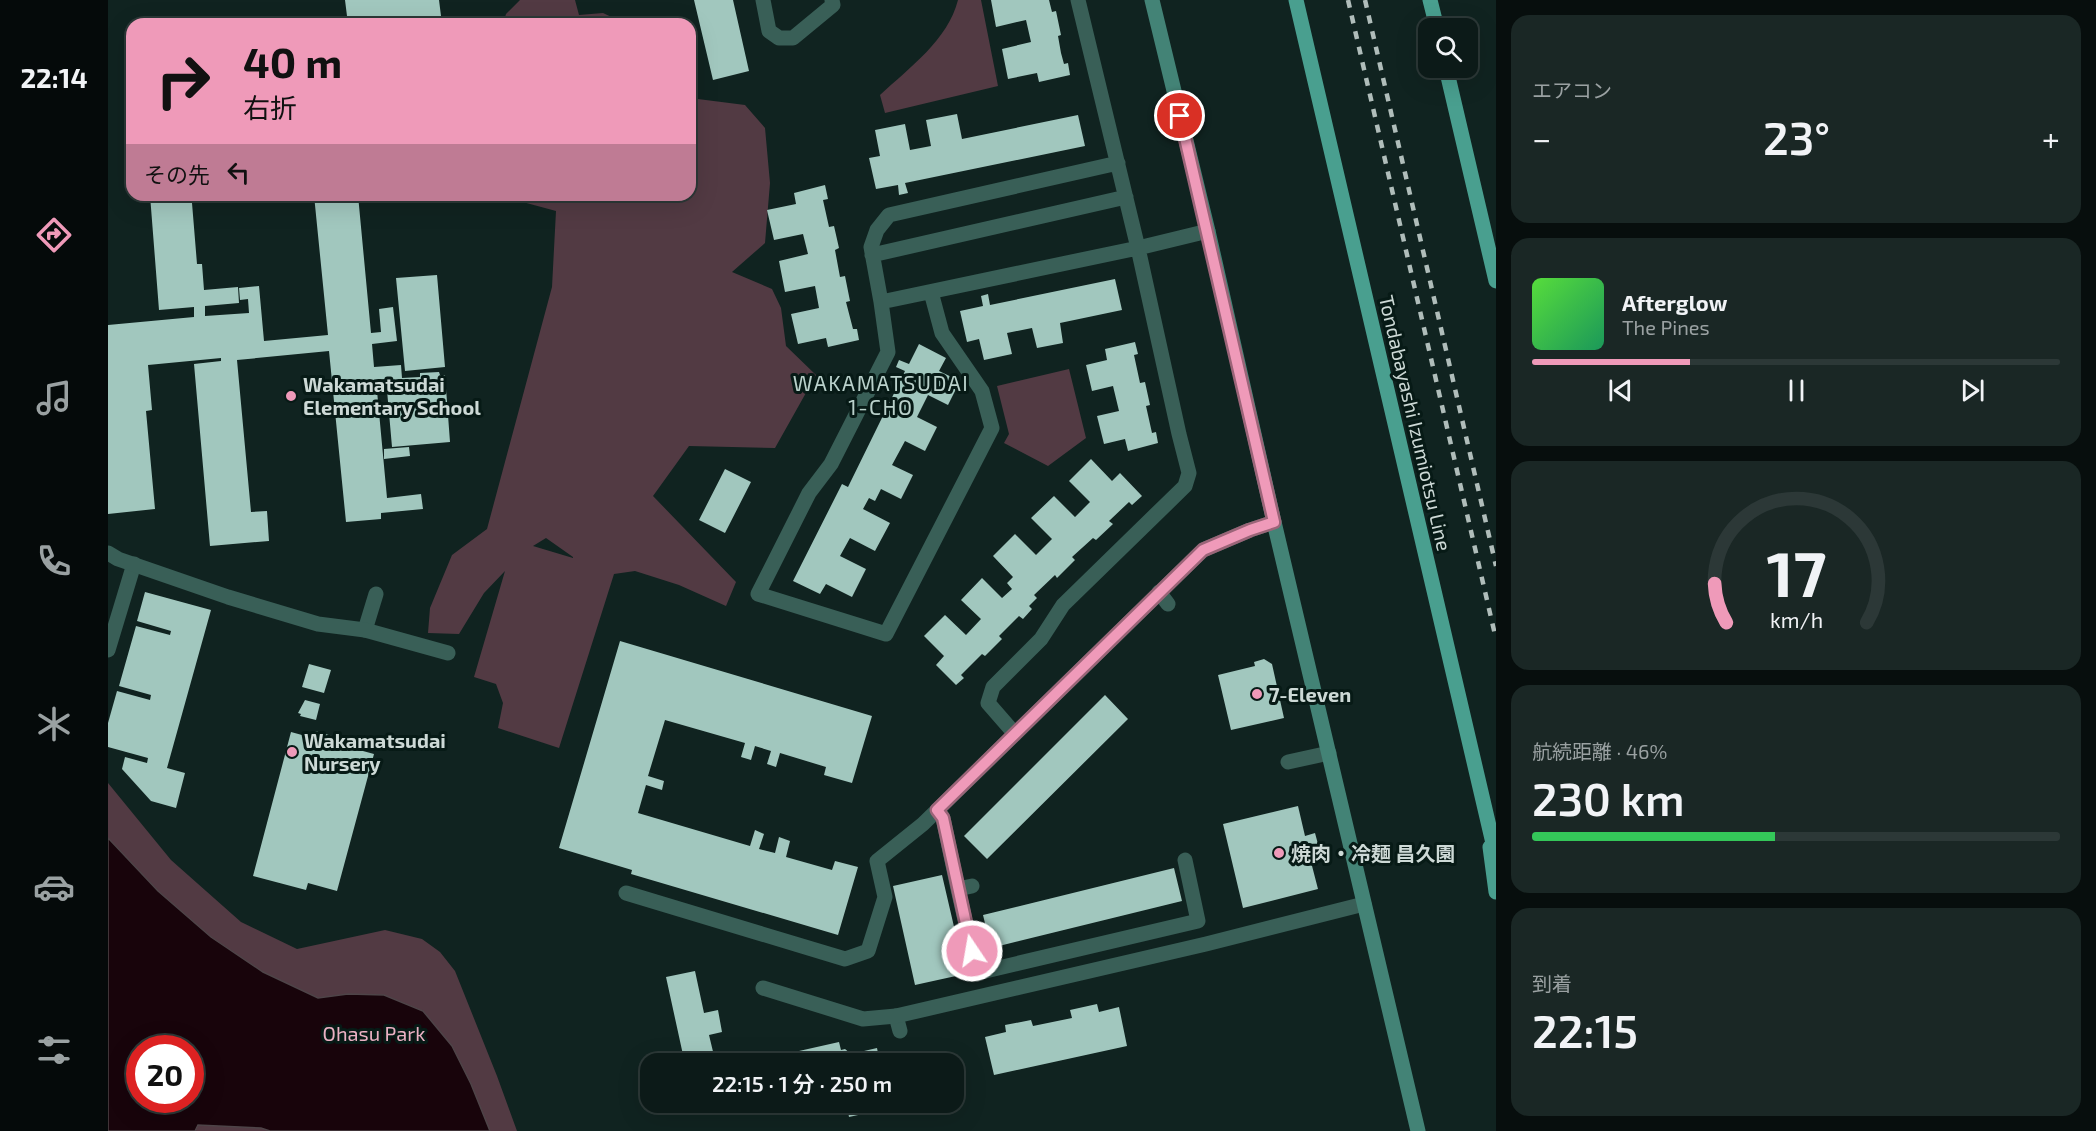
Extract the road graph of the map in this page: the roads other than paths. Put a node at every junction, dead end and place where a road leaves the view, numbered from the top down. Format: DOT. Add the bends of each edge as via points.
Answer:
graph roads {
  1 [pos="763,0"];
  2 [pos="832,0"];
  3 [pos="1078,0"];
  4 [pos="1152,0"];
  5 [pos="1296,0"];
  6 [pos="1430,0"];
  7 [pos="1434,18"];
  8 [pos="1448,78"];
  9 [pos="1118,163"];
  10 [pos="1126,196"];
  11 [pos="1208,231"];
  12 [pos="1138,248"];
  13 [pos="872,255"];
  14 [pos="1496,280"];
  15 [pos="932,292"];
  16 [pos="881,302"];
  17 [pos="1274,522"];
  18 [pos="108,553"];
  19 [pos="134,564"];
  20 [pos="376,594"];
  21 [pos="364,630"];
  22 [pos="108,650"];
  23 [pos="448,653"];
  24 [pos="1015,734"];
  25 [pos="1329,753"];
  26 [pos="1288,762"];
  27 [pos="1482,796"];
  28 [pos="937,810"];
  29 [pos="1496,856"];
  30 [pos="1185,860"];
  31 [pos="1496,892"];
  32 [pos="626,893"];
  33 [pos="1365,904"];
  34 [pos="763,988"];
  35 [pos="1418,1131"];
  1 -- 2 [label="street" via="769,31 779,38 793,38 833,5"];
  3 -- 9 [label="street"];
  4 -- 11 [label="street"];
  5 -- 27 [label="main road, Tondabayashi Izumiotsu Line"];
  6 -- 7 [label="main road"];
  8 -- 14 [label="main road"];
  9 -- 10 [label="street"];
  9 -- 13 [label="street" via="889,215 877,230"];
  10 -- 12 [label="street"];
  10 -- 13 [label="street"];
  11 -- 12 [label="street"];
  11 -- 17 [label="street"];
  12 -- 15 [label="street"];
  12 -- 24 [label="street" via="1190,473 1185,486 1063,605 1041,639 993,687 988,703"];
  13 -- 16 [label="street"];
  15 -- 16 [label="street"];
  15 -- 16 [label="street" via="942,333 982,391 992,428 886,634 758,594 888,352"];
  17 -- 24 [label="street" via="1203,550 1163,598"];
  17 -- 25 [label="street"];
  18 -- 19 [label="street"];
  19 -- 21 [label="street" via="318,624"];
  19 -- 22 [label="street"];
  20 -- 21 [label="street"];
  21 -- 23 [label="street"];
  24 -- 28 [label="street"];
  25 -- 26 [label="street"];
  25 -- 33 [label="street"];
  27 -- 29 [label="main road, Tondabayashi Izumiotsu Line"];
  27 -- 31 [label="main road"];
  28 -- 30 [label="street" via="965,887 977,973 1198,921"];
  28 -- 32 [label="street" via="877,861 885,897 868,951 845,959"];
  33 -- 34 [label="street" via="898,1023 863,1019"];
  33 -- 35 [label="street"];
}
